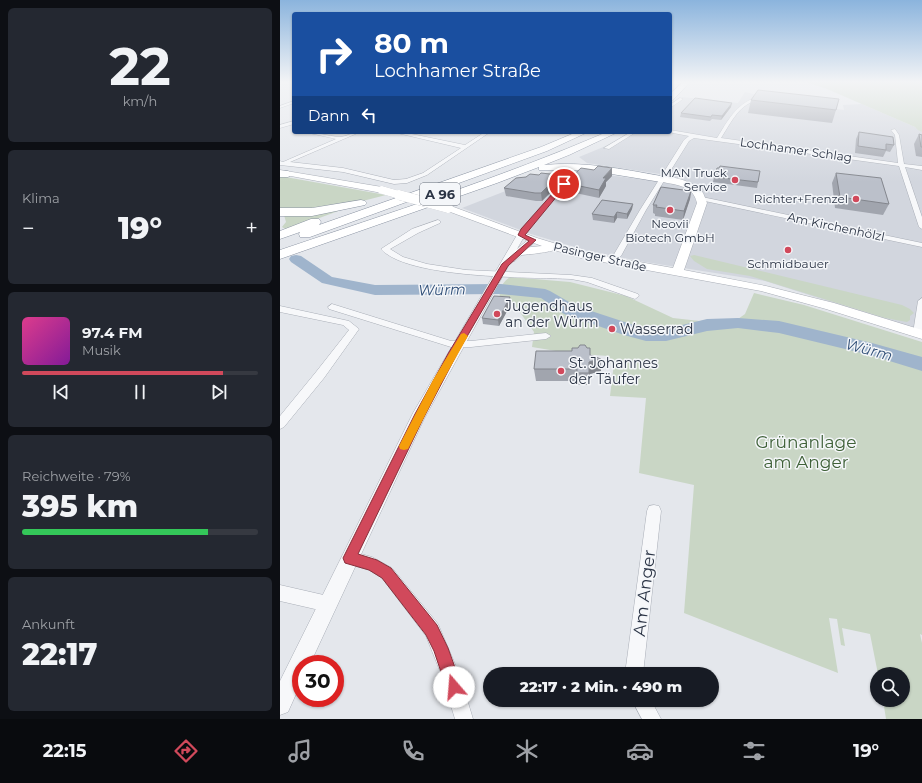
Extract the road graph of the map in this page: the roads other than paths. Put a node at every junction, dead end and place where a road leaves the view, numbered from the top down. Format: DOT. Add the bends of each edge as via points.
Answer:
graph roads {
  1 [pos="735,115"];
  2 [pos="292,123"];
  3 [pos="280,127"];
  4 [pos="292,130"];
  5 [pos="672,130"];
  6 [pos="893,130"];
  7 [pos="317,134"];
  8 [pos="354,134"];
  9 [pos="405,134"];
  10 [pos="485,134"];
  11 [pos="564,134"];
  12 [pos="579,134"];
  13 [pos="594,134"];
  14 [pos="610,134"];
  15 [pos="631,134"];
  16 [pos="693,136"];
  17 [pos="719,138"];
  18 [pos="343,139"];
  19 [pos="592,143"];
  20 [pos="466,146"];
  21 [pos="607,148"];
  22 [pos="281,164"];
  23 [pos="901,165"];
  24 [pos="922,168"];
  25 [pos="598,169"];
  26 [pos="283,173"];
  27 [pos="570,177"];
  28 [pos="661,179"];
  29 [pos="493,181"];
  30 [pos="387,193"];
  31 [pos="702,199"];
  32 [pos="280,212"];
  33 [pos="280,216"];
  34 [pos="438,222"];
  35 [pos="280,225"];
  36 [pos="922,227"];
  37 [pos="280,235"];
  38 [pos="521,235"];
  39 [pos="533,240"];
  40 [pos="280,243"];
  41 [pos="922,245"];
  42 [pos="558,248"];
  43 [pos="520,252"];
  44 [pos="280,254"];
  45 [pos="683,255"];
  46 [pos="617,256"];
  47 [pos="502,269"];
  48 [pos="677,273"];
  49 [pos="722,280"];
  50 [pos="635,296"];
  51 [pos="922,301"];
  52 [pos="332,307"];
  53 [pos="280,309"];
  54 [pos="920,334"];
  55 [pos="546,336"];
  56 [pos="459,344"];
  57 [pos="280,424"];
  58 [pos="654,511"];
  59 [pos="350,558"];
  60 [pos="280,593"];
  61 [pos="328,604"];
  62 [pos="635,667"];
  63 [pos="280,704"];
  64 [pos="645,707"];
  65 [pos="464,719"];
  66 [pos="652,719"];
  1 -- 17 [label="street"];
  2 -- 3 [label="street"];
  3 -- 4 [label="street"];
  5 -- 16 [label="street, Lochhamer Schlag"];
  6 -- 23 [label="street" via="897,135"];
  7 -- 18 [label="street"];
  8 -- 18 [label="street"];
  9 -- 20 [label="street"];
  10 -- 20 [label="street"];
  11 -- 30 [label="highway" via="516,153"];
  12 -- 40 [label="highway, A 96"];
  13 -- 44 [label="highway, A 96" via="534,160"];
  14 -- 19 [label="highway"];
  15 -- 21 [label="street"];
  16 -- 17 [label="street, Lochhamer Schlag"];
  16 -- 28 [label="street" via="687,140"];
  17 -- 23 [label="street, Lochhamer Schlag"];
  18 -- 22 [label="street"];
  19 -- 25 [label="highway" via="574,153 572,158 576,162"];
  19 -- 29 [label="highway"];
  20 -- 22 [label="street" via="420,177 407,181 394,182 343,170"];
  23 -- 24 [label="street, Lochhamer Schlag"];
  23 -- 36 [label="street"];
  25 -- 28 [label="highway"];
  25 -- 29 [label="highway" via="552,167"];
  26 -- 30 [label="main road, Pasinger Straße"];
  27 -- 38 [label="street"];
  28 -- 31 [label="main road" via="688,185 697,191"];
  28 -- 46 [label="street"];
  29 -- 44 [label="highway"];
  30 -- 32 [label="highway" via="324,211"];
  30 -- 37 [label="highway"];
  30 -- 38 [label="main road, Pasinger Straße, bridge" via="448,208"];
  31 -- 41 [label="street, Am Kirchenhölzl"];
  31 -- 45 [label="main road"];
  33 -- 35 [label="highway"];
  34 -- 47 [label="street" via="415,231 385,249 400,259 427,266 466,272"];
  38 -- 39 [label="main road, Pasinger Straße"];
  38 -- 47 [label="street"];
  39 -- 42 [label="main road, Pasinger Straße"];
  39 -- 43 [label="street"];
  42 -- 43 [label="main road"];
  42 -- 48 [label="main road, Pasinger Straße" via="608,261"];
  43 -- 47 [label="street"];
  45 -- 48 [label="main road"];
  45 -- 49 [label="main road" via="693,268"];
  47 -- 50 [label="street" via="589,280"];
  47 -- 56 [label="street"];
  48 -- 49 [label="main road, Pasinger Straße"];
  49 -- 54 [label="main road, Pasinger Straße" via="783,293"];
  51 -- 54 [label="street"];
  52 -- 56 [label="street" via="446,343"];
  53 -- 57 [label="street" via="346,323 354,329"];
  55 -- 56 [label="street"];
  56 -- 59 [label="street" via="418,417"];
  58 -- 62 [label="street, Am Anger"];
  59 -- 61 [label="street"];
  59 -- 65 [label="street" via="372,564 386,573 432,630 451,676"];
  60 -- 61 [label="street"];
  61 -- 63 [label="street"];
  64 -- 66 [label="street"];
}
